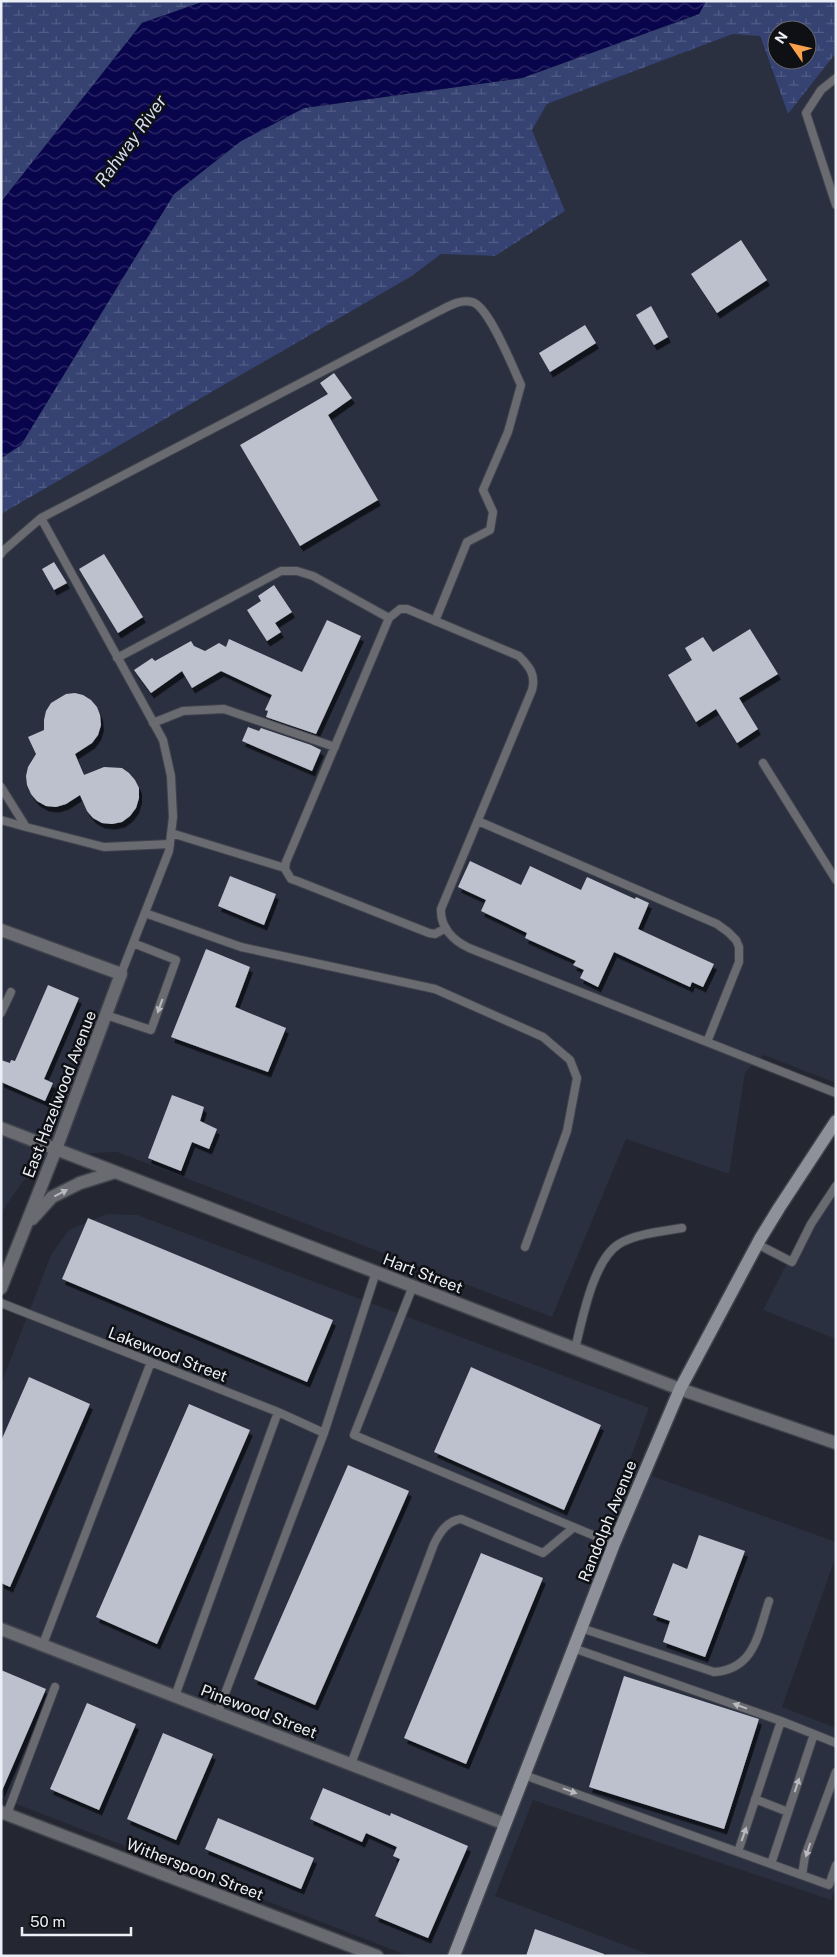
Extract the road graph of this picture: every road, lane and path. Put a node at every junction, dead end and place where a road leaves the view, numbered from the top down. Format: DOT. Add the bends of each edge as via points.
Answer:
graph roads {
  1 [pos="836,78"];
  2 [pos="836,205"];
  3 [pos="41,518"];
  4 [pos="1,554"];
  5 [pos="389,618"];
  6 [pos="434,621"];
  7 [pos="117,658"];
  8 [pos="153,723"];
  9 [pos="336,747"];
  10 [pos="764,763"];
  11 [pos="1,787"];
  12 [pos="1,820"];
  13 [pos="478,821"];
  14 [pos="26,827"];
  15 [pos="171,832"];
  16 [pos="170,844"];
  17 [pos="285,868"];
  18 [pos="836,880"];
  19 [pos="145,913"];
  20 [pos="446,928"];
  21 [pos="1,930"];
  22 [pos="133,943"];
  23 [pos="121,974"];
  24 [pos="11,992"];
  25 [pos="1,1013"];
  26 [pos="106,1015"];
  27 [pos="707,1042"];
  28 [pos="836,1093"];
  29 [pos="836,1121"];
  30 [pos="1,1128"];
  31 [pos="56,1149"];
  32 [pos="115,1172"];
  33 [pos="836,1186"];
  34 [pos="26,1226"];
  35 [pos="682,1228"];
  36 [pos="757,1244"];
  37 [pos="525,1247"];
  38 [pos="376,1272"];
  39 [pos="413,1286"];
  40 [pos="1,1288"];
  41 [pos="1,1303"];
  42 [pos="575,1349"];
  43 [pos="151,1362"];
  44 [pos="680,1389"];
  45 [pos="278,1412"];
  46 [pos="324,1433"];
  47 [pos="836,1443"];
  48 [pos="573,1528"];
  49 [pos="614,1544"];
  50 [pos="769,1601"];
  51 [pos="581,1628"];
  52 [pos="1,1629"];
  53 [pos="43,1644"];
  54 [pos="573,1648"];
  55 [pos="55,1687"];
  56 [pos="175,1696"];
  57 [pos="218,1712"];
  58 [pos="781,1721"];
  59 [pos="814,1734"];
  60 [pos="836,1743"];
  61 [pos="351,1764"];
  62 [pos="836,1772"];
  63 [pos="524,1775"];
  64 [pos="756,1799"];
  65 [pos="788,1812"];
  66 [pos="4,1813"];
  67 [pos="505,1824"];
  68 [pos="738,1852"];
  69 [pos="771,1864"];
  70 [pos="836,1865"];
  71 [pos="802,1875"];
  72 [pos="377,1956"];
  73 [pos="454,1956"];
  1 -- 2 [label="lane" via="821,90 806,113"];
  3 -- 4 [label="lane"];
  3 -- 6 [label="lane" via="439,311 462,301 474,302 489,317 521,386 508,432 483,490 493,512 490,530 467,542"];
  3 -- 7 [label="lane"];
  5 -- 6 [label="lane" via="400,609 407,609"];
  5 -- 7 [label="lane" via="313,576 281,571"];
  5 -- 9 [label="lane"];
  6 -- 13 [label="lane" via="519,656 533,673 532,690"];
  7 -- 8 [label="lane"];
  8 -- 9 [label="lane" via="183,711 224,709"];
  8 -- 15 [label="lane" via="163,740 171,776"];
  9 -- 17 [label="lane"];
  10 -- 18 [label="lane"];
  11 -- 14 [label="lane"];
  12 -- 14 [label="lane"];
  13 -- 20 [label="lane" via="441,909"];
  13 -- 27 [label="lane" via="716,924 732,936 739,947 739,962"];
  14 -- 16 [label="lane" via="104,847"];
  15 -- 16 [label="lane"];
  15 -- 17 [label="lane"];
  16 -- 19 [label="lane"];
  17 -- 20 [label="lane" via="291,879 429,933 435,934"];
  19 -- 22 [label="lane"];
  19 -- 37 [label="lane" via="241,947 435,989 543,1037 570,1060 578,1078 567,1131"];
  20 -- 27 [label="lane" via="464,946"];
  21 -- 23 [label="street"];
  22 -- 23 [label="lane"];
  22 -- 26 [label="lane, one-way" via="176,960 150,1030"];
  23 -- 26 [label="street, East Hazelwood Avenue"];
  24 -- 25 [label="lane"];
  26 -- 31 [label="street, East Hazelwood Avenue"];
  27 -- 28 [label="lane"];
  29 -- 36 [label="main road, Randolph Avenue"];
  30 -- 31 [label="street, Hart Street"];
  31 -- 32 [label="street, Hart Street"];
  31 -- 34 [label="street, East Hazelwood Avenue"];
  34 -- 32 [label="street, East Hazelwood Avenue, one-way" via="52,1197 80,1183"];
  32 -- 38 [label="street, Hart Street"];
  33 -- 36 [label="lane" via="811,1224 792,1262"];
  34 -- 40 [label="street, East Hazelwood Avenue"];
  35 -- 42 [label="lane" via="618,1244 608,1254 596,1272"];
  36 -- 44 [label="main road, Randolph Avenue"];
  38 -- 39 [label="street, Hart Street"];
  38 -- 46 [label="lane"];
  39 -- 42 [label="street, Hart Street"];
  39 -- 48 [label="lane" via="354,1435"];
  41 -- 43 [label="lane, Lakewood Street"];
  42 -- 44 [label="street, Hart Street"];
  43 -- 45 [label="lane, Lakewood Street"];
  43 -- 53 [label="lane"];
  44 -- 47 [label="street, Hart Street"];
  44 -- 49 [label="main road, Randolph Avenue"];
  45 -- 46 [label="lane, Lakewood Street"];
  45 -- 56 [label="lane"];
  46 -- 57 [label="lane"];
  48 -- 49 [label="lane"];
  48 -- 61 [label="lane" via="542,1553 461,1519 453,1520 444,1528 434,1544"];
  49 -- 51 [label="main road, Randolph Avenue"];
  50 -- 51 [label="lane" via="751,1654 739,1666 723,1672 714,1672"];
  51 -- 54 [label="main road, Randolph Avenue"];
  52 -- 53 [label="street, Pinewood Street"];
  53 -- 56 [label="street, Pinewood Street"];
  58 -- 54 [label="lane, one-way"];
  54 -- 63 [label="main road, Randolph Avenue"];
  55 -- 66 [label="lane"];
  56 -- 57 [label="street, Pinewood Street"];
  57 -- 61 [label="street, Pinewood Street"];
  58 -- 59 [label="lane"];
  58 -- 64 [label="lane"];
  59 -- 60 [label="lane"];
  65 -- 59 [label="lane, one-way"];
  61 -- 67 [label="street, Pinewood Street"];
  62 -- 71 [label="lane, one-way"];
  63 -- 67 [label="main road, Randolph Avenue"];
  63 -- 68 [label="lane, one-way"];
  64 -- 65 [label="lane"];
  68 -- 64 [label="lane, one-way"];
  65 -- 69 [label="lane"];
  66 -- 72 [label="street, Witherspoon Street"];
  67 -- 73 [label="main road, Randolph Avenue"];
  68 -- 69 [label="lane"];
  69 -- 71 [label="lane"];
  70 -- 71 [label="lane" via="829,1885"];
}
